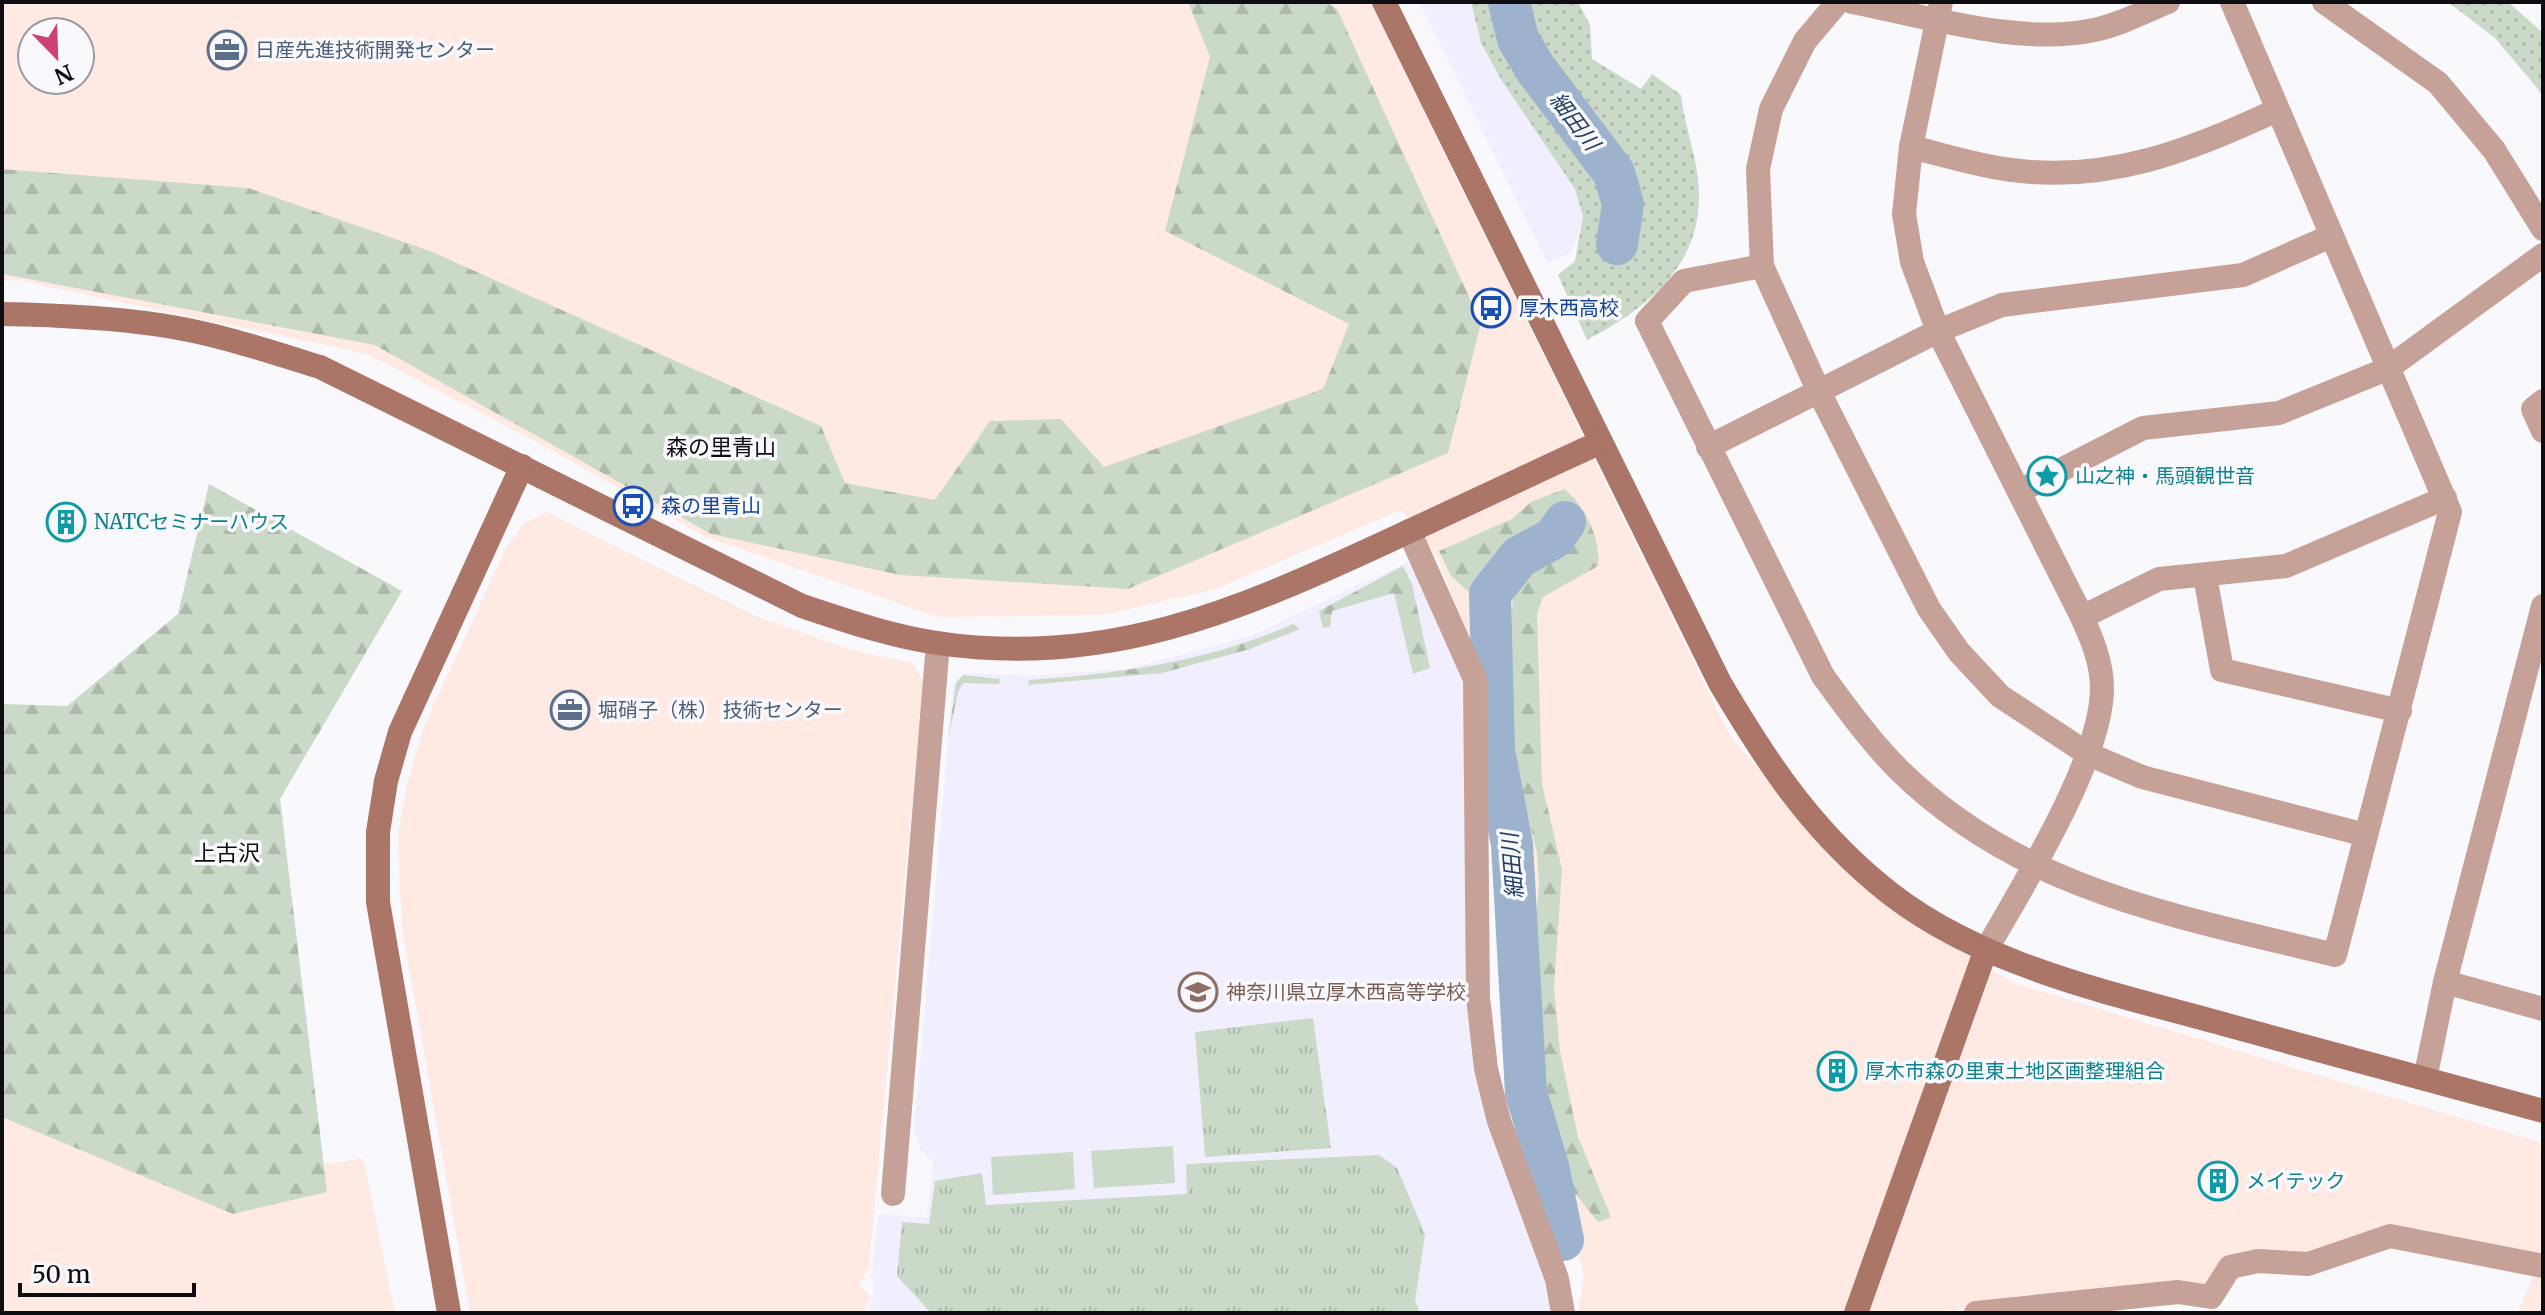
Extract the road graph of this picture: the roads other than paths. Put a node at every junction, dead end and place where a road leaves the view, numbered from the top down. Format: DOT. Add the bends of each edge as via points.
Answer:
graph roads {
  1 [pos="1384,2"];
  2 [pos="1838,2"];
  3 [pos="1852,2"];
  4 [pos="2168,2"];
  5 [pos="2232,2"];
  6 [pos="2324,2"];
  7 [pos="1939,10"];
  8 [pos="2277,110"];
  9 [pos="1911,147"];
  10 [pos="2543,229"];
  11 [pos="2331,236"];
  12 [pos="2543,255"];
  13 [pos="1762,266"];
  14 [pos="2,314"];
  15 [pos="1938,331"];
  16 [pos="2387,369"];
  17 [pos="1819,392"];
  18 [pos="2543,401"];
  19 [pos="2543,431"];
  20 [pos="1601,442"];
  21 [pos="1708,447"];
  22 [pos="522,466"];
  23 [pos="2020,491"];
  24 [pos="2445,498"];
  25 [pos="1409,531"];
  26 [pos="2205,576"];
  27 [pos="2543,606"];
  28 [pos="2082,617"];
  29 [pos="938,643"];
  30 [pos="2400,711"];
  31 [pos="2088,754"];
  32 [pos="2366,835"];
  33 [pos="2033,866"];
  34 [pos="1985,952"];
  35 [pos="2445,982"];
  36 [pos="2543,1009"];
  37 [pos="2425,1079"];
  38 [pos="2543,1111"];
  39 [pos="893,1194"];
  40 [pos="2543,1266"];
  41 [pos="449,1313"];
  42 [pos="1563,1313"];
  43 [pos="1856,1313"];
  44 [pos="1976,1313"];
  1 -- 20 [label="street"];
  2 -- 13 [label="street" via="1805,41 1771,109 1758,169"];
  3 -- 7 [label="street"];
  4 -- 7 [label="street" via="2096,30 2061,35 2030,34"];
  5 -- 8 [label="street"];
  6 -- 10 [label="street" via="2438,83 2494,150"];
  7 -- 9 [label="street"];
  8 -- 9 [label="street" via="2198,147 2123,168 2055,174 2011,170"];
  8 -- 11 [label="street"];
  9 -- 15 [label="street" via="1904,214 1912,262"];
  11 -- 15 [label="street" via="2243,275 2002,305"];
  11 -- 16 [label="street"];
  12 -- 16 [label="street"];
  13 -- 17 [label="street"];
  13 -- 21 [label="street" via="1684,281 1647,321"];
  14 -- 22 [label="street" via="163,325 255,347 320,367"];
  15 -- 17 [label="street"];
  15 -- 23 [label="street"];
  16 -- 23 [label="street" via="2279,413 2143,428"];
  16 -- 24 [label="street"];
  17 -- 21 [label="street"];
  17 -- 31 [label="street" via="1929,609 1959,652 2000,696"];
  18 -- 19 [label="street" via="2533,409"];
  20 -- 25 [label="street"];
  20 -- 34 [label="street" via="1720,683 1770,768 1829,839 1877,884"];
  21 -- 33 [label="street" via="1823,676 1856,722 1938,805"];
  22 -- 29 [label="street" via="802,606 877,631"];
  22 -- 41 [label="street" via="400,732 378,832 378,902"];
  23 -- 28 [label="street"];
  24 -- 26 [label="street" via="2286,566"];
  24 -- 30 [label="street" via="2450,512"];
  25 -- 29 [label="street" via="1265,598 1197,622 1072,647"];
  25 -- 42 [label="street" via="1475,679 1478,997 1486,1069 1499,1121 1557,1279"];
  26 -- 28 [label="street" via="2159,579"];
  26 -- 30 [label="street" via="2222,670"];
  27 -- 35 [label="street"];
  28 -- 31 [label="street" via="2102,686 2100,719"];
  29 -- 39 [label="street"];
  30 -- 32 [label="street"];
  31 -- 32 [label="street" via="2142,777"];
  31 -- 33 [label="street"];
  32 -- 33 [label="street" via="2335,955 2151,910"];
  33 -- 34 [label="street"];
  34 -- 37 [label="street"];
  34 -- 43 [label="street"];
  35 -- 36 [label="street"];
  35 -- 37 [label="street"];
  37 -- 38 [label="street"];
  40 -- 44 [label="street" via="2390,1236 2308,1264 2258,1261 2230,1267 2211,1297 2178,1292"];
}
